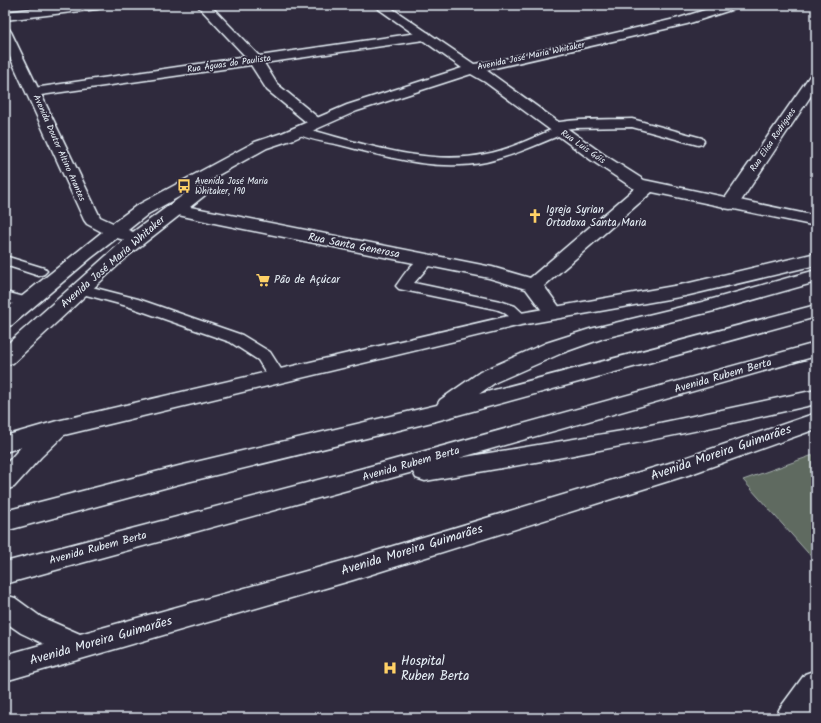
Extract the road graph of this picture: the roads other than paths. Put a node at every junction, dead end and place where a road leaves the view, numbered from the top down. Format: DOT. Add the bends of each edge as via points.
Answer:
graph roads {
  1 [pos="97,5"];
  2 [pos="203,5"];
  3 [pos="379,5"];
  4 [pos="715,5"];
  5 [pos="733,5"];
  6 [pos="5,16"];
  7 [pos="5,32"];
  8 [pos="424,36"];
  9 [pos="256,60"];
  10 [pos="473,68"];
  11 [pos="816,77"];
  12 [pos="34,92"];
  13 [pos="316,123"];
  14 [pos="559,131"];
  15 [pos="294,134"];
  16 [pos="698,141"];
  17 [pos="647,187"];
  18 [pos="730,204"];
  19 [pos="175,209"];
  20 [pos="816,221"];
  21 [pos="114,231"];
  22 [pos="138,238"];
  23 [pos="816,259"];
  24 [pos="5,260"];
  25 [pos="427,260"];
  26 [pos="39,271"];
  27 [pos="816,276"];
  28 [pos="533,285"];
  29 [pos="80,289"];
  30 [pos="5,297"];
  31 [pos="26,302"];
  32 [pos="553,312"];
  33 [pos="816,312"];
  34 [pos="521,319"];
  35 [pos="5,321"];
  36 [pos="816,349"];
  37 [pos="5,358"];
  38 [pos="277,378"];
  39 [pos="816,397"];
  40 [pos="436,413"];
  41 [pos="816,421"];
  42 [pos="57,429"];
  43 [pos="5,444"];
  44 [pos="360,478"];
  45 [pos="5,481"];
  46 [pos="5,521"];
  47 [pos="5,573"];
  48 [pos="5,606"];
  49 [pos="78,647"];
  50 [pos="5,668"];
  51 [pos="816,683"];
  52 [pos="792,718"];
  1 -- 6 [label="main road"];
  2 -- 9 [label="main road"];
  3 -- 8 [label="main road, Rua Luis Góis"];
  4 -- 10 [label="main road" via="679,17 486,60"];
  5 -- 10 [label="main road, Avenida José Maria Whitaker" via="683,21 496,65"];
  7 -- 12 [label="main road, Avenida Doutor Altino Arantes"];
  8 -- 9 [label="main road, Rua Águas do Paulista"];
  8 -- 10 [label="main road, Rua Luis Góis"];
  9 -- 12 [label="main road, Rua Águas do Paulista"];
  9 -- 13 [label="main road" via="272,87"];
  10 -- 13 [label="main road, Avenida José Maria Whitaker" via="406,89"];
  10 -- 14 [label="main road, Rua Luis Góis"];
  11 -- 18 [label="main road, Rua Elisa Rodrigues"];
  12 -- 21 [label="main road, Avenida Doutor Altino Arantes" via="93,220"];
  13 -- 15 [label="main road, Avenida José Maria Whitaker"];
  14 -- 15 [label="lane" via="477,160 448,162 417,160 321,137"];
  14 -- 16 [label="lane" via="583,130 601,123 632,123"];
  14 -- 17 [label="main road, Rua Luis Góis" via="626,177"];
  15 -- 19 [label="main road, Avenida José Maria Whitaker" via="210,184"];
  15 -- 21 [label="main road, Avenida José Maria Whitaker" via="261,145 184,186 142,210"];
  17 -- 18 [label="main road, Rua Luis Góis"];
  17 -- 28 [label="main road"];
  18 -- 20 [label="main road, Rua Luis Góis"];
  19 -- 22 [label="main road, Avenida José Maria Whitaker"];
  19 -- 25 [label="main road, Rua Santa Generosa"];
  21 -- 22 [label="main road, Avenida Doutor Altino Arantes"];
  21 -- 31 [label="main road, Avenida José Maria Whitaker"];
  22 -- 29 [label="main road, Avenida José Maria Whitaker"];
  23 -- 32 [label="main road" via="685,290"];
  24 -- 26 [label="lane"];
  25 -- 28 [label="main road, Rua Santa Generosa" via="492,273"];
  25 -- 34 [label="lane" via="418,267 404,286 494,304 509,309"];
  27 -- 40 [label="main road" via="707,307 597,333 554,348 488,377"];
  28 -- 32 [label="main road"];
  29 -- 37 [label="main road, Avenida José Maria Whitaker"];
  29 -- 38 [label="lane" via="128,300 218,331 265,357"];
  30 -- 31 [label="lane"];
  31 -- 35 [label="main road, Avenida José Maria Whitaker"];
  32 -- 34 [label="main road"];
  33 -- 40 [label="main road"];
  34 -- 38 [label="main road"];
  36 -- 44 [label="main road, Avenida Rubem Berta"];
  38 -- 42 [label="main road"];
  39 -- 44 [label="main road" via="713,421 526,456 418,473"];
  40 -- 46 [label="main road" via="179,475"];
  41 -- 49 [label="main road, Avenida Moreira Guimarães" via="682,468 487,528"];
  42 -- 43 [label="main road"];
  42 -- 45 [label="main road" via="32,451"];
  44 -- 47 [label="main road, Avenida Rubem Berta"];
  48 -- 49 [label="main road" via="31,625"];
  49 -- 50 [label="main road, Avenida Moreira Guimarães"];
  51 -- 52 [label="main road"];
}
